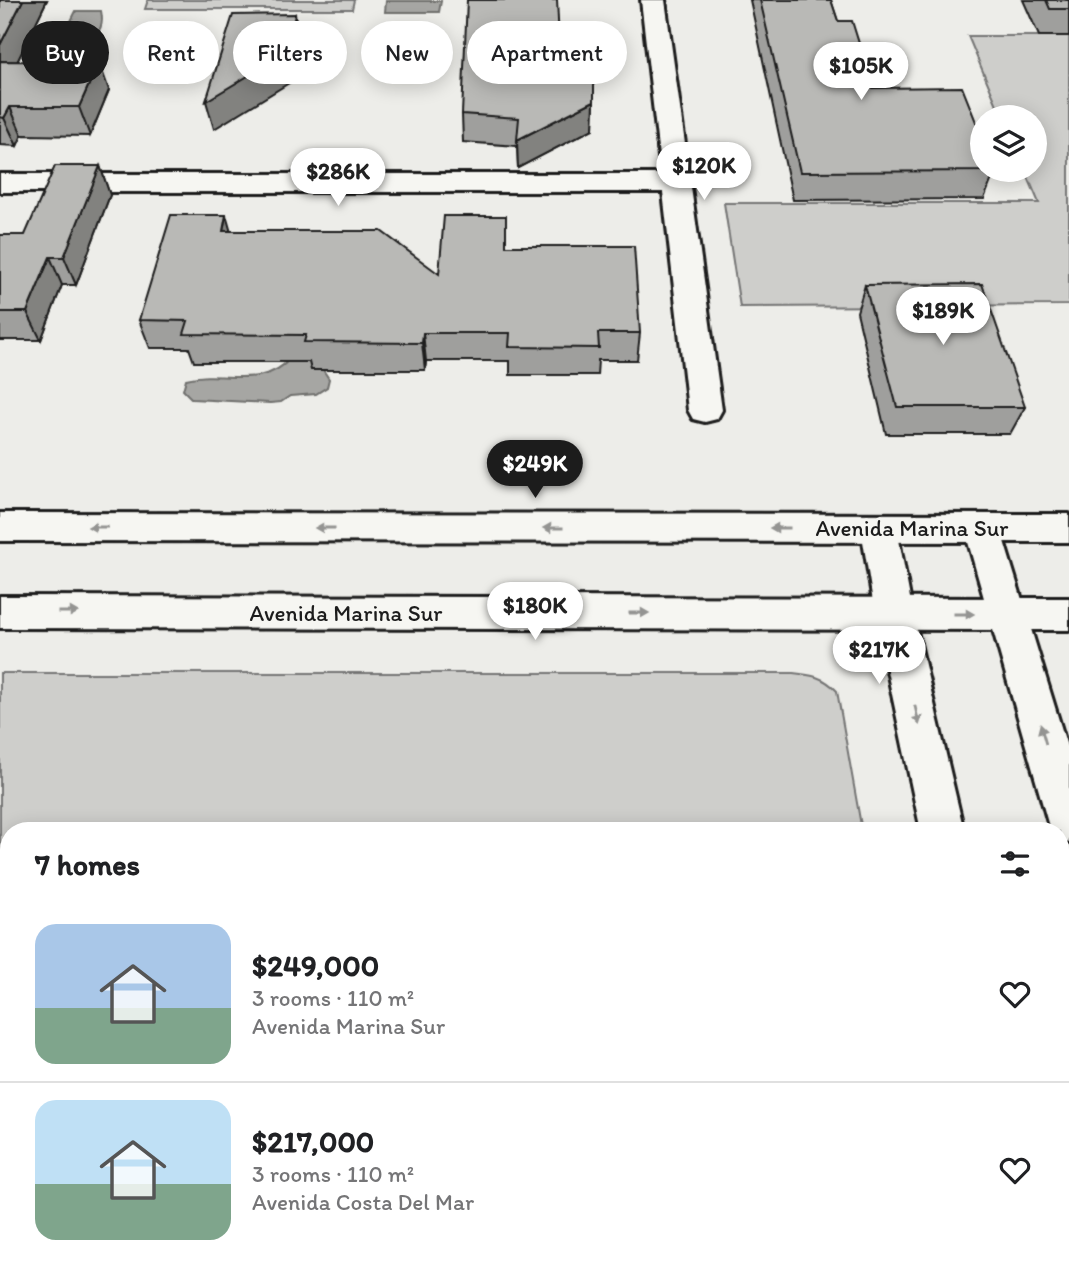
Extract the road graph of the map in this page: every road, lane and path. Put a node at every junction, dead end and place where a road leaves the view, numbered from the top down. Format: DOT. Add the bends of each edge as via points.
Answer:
graph roads {
  1 [pos="653,0"];
  2 [pos="0,183"];
  3 [pos="677,183"];
  4 [pos="705,410"];
  5 [pos="0,527"];
  6 [pos="878,528"];
  7 [pos="982,528"];
  8 [pos="1069,528"];
  9 [pos="0,612"];
  10 [pos="894,614"];
  11 [pos="1009,614"];
  12 [pos="1069,614"];
  13 [pos="941,822"];
  14 [pos="1069,822"];
  1 -- 3 [label="street"];
  2 -- 3 [label="street"];
  3 -- 4 [label="street"];
  6 -- 5 [label="street, Avenida Marina Sur, one-way"];
  6 -- 7 [label="street, Avenida Marina Sur"];
  6 -- 10 [label="street"];
  7 -- 8 [label="street, Avenida Marina Sur"];
  7 -- 11 [label="street"];
  9 -- 10 [label="street, Avenida Marina Sur, one-way"];
  10 -- 11 [label="street, Avenida Marina Sur, one-way"];
  10 -- 13 [label="street, one-way"];
  11 -- 12 [label="street, Avenida Marina Sur"];
  14 -- 11 [label="street, one-way"];
}
